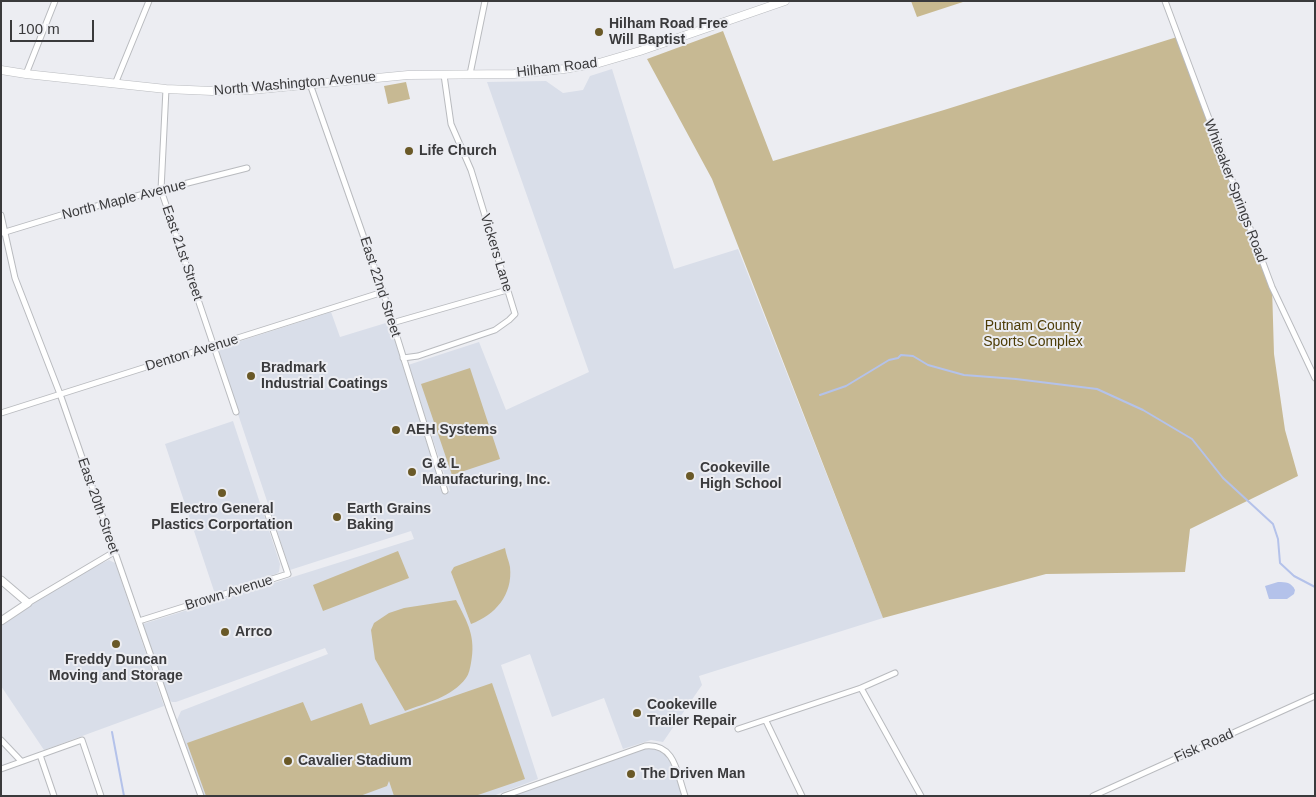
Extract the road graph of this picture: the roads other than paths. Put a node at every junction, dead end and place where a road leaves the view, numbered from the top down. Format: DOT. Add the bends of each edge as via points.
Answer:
graph roads {
  1 [pos="55,1"];
  2 [pos="149,1"];
  3 [pos="485,1"];
  4 [pos="785,1"];
  5 [pos="1165,1"];
  6 [pos="1,70"];
  7 [pos="26,74"];
  8 [pos="470,74"];
  9 [pos="444,75"];
  10 [pos="115,84"];
  11 [pos="310,84"];
  12 [pos="166,89"];
  13 [pos="247,168"];
  14 [pos="161,190"];
  15 [pos="1,215"];
  16 [pos="3,233"];
  17 [pos="507,290"];
  18 [pos="383,292"];
  19 [pos="392,323"];
  20 [pos="214,346"];
  21 [pos="403,358"];
  22 [pos="1315,378"];
  23 [pos="60,394"];
  24 [pos="236,412"];
  25 [pos="1,413"];
  26 [pos="445,491"];
  27 [pos="268,515"];
  28 [pos="114,552"];
  29 [pos="1,580"];
  30 [pos="28,603"];
  31 [pos="1,621"];
  32 [pos="138,621"];
  33 [pos="894,673"];
  34 [pos="862,688"];
  35 [pos="1315,696"];
  36 [pos="766,721"];
  37 [pos="738,729"];
  38 [pos="1,740"];
  39 [pos="40,755"];
  40 [pos="21,761"];
  41 [pos="1,769"];
  42 [pos="54,796"];
  43 [pos="101,796"];
  44 [pos="201,796"];
  45 [pos="504,796"];
  46 [pos="685,796"];
  47 [pos="802,796"];
  48 [pos="921,796"];
  49 [pos="1094,796"];
  1 -- 7 [label="street"];
  2 -- 10 [label="street"];
  3 -- 8 [label="street"];
  4 -- 8 [label="main road, Hilham Road" via="599,63 514,74"];
  5 -- 22 [label="street, Whiteaker Springs Road" via="1272,286"];
  6 -- 7 [label="main road, North Washington Avenue"];
  7 -- 10 [label="main road, North Washington Avenue"];
  8 -- 9 [label="main road, North Washington Avenue"];
  9 -- 11 [label="main road, North Washington Avenue"];
  9 -- 17 [label="street, Vickers Lane" via="451,124 471,170"];
  10 -- 12 [label="main road, North Washington Avenue"];
  11 -- 12 [label="main road, North Washington Avenue" via="251,90"];
  11 -- 18 [label="street, East 22nd Street"];
  12 -- 14 [label="street, East 21st Street"];
  13 -- 14 [label="street, North Maple Avenue"];
  14 -- 16 [label="street, North Maple Avenue"];
  14 -- 20 [label="street, East 21st Street"];
  15 -- 16 [label="street, East 20th Street"];
  16 -- 23 [label="street, East 20th Street" via="15,278"];
  17 -- 19 [label="street"];
  17 -- 21 [label="street, Vickers Lane" via="515,314 495,330"];
  18 -- 19 [label="street, East 22nd Street"];
  18 -- 20 [label="street, Denton Avenue"];
  19 -- 21 [label="street, East 22nd Street"];
  20 -- 23 [label="street, Denton Avenue"];
  20 -- 24 [label="street, East 21st Street"];
  21 -- 26 [label="street, East 22nd Street"];
  23 -- 25 [label="street, Denton Avenue"];
  23 -- 28 [label="street, East 20th Street"];
  27 -- 32 [label="street, Brown Avenue" via="288,574"];
  28 -- 30 [label="street"];
  28 -- 32 [label="street, East 20th Street"];
  29 -- 30 [label="street"];
  30 -- 31 [label="street"];
  32 -- 44 [label="street, East 20th Street"];
  33 -- 34 [label="street"];
  34 -- 36 [label="street"];
  34 -- 48 [label="street"];
  35 -- 49 [label="street, Fisk Road"];
  36 -- 37 [label="street"];
  36 -- 47 [label="street"];
  38 -- 40 [label="street"];
  39 -- 40 [label="street"];
  39 -- 42 [label="street"];
  39 -- 43 [label="street" via="82,740"];
  40 -- 41 [label="street"];
  45 -- 46 [label="street" via="654,745 662,747 672,760"];
}
